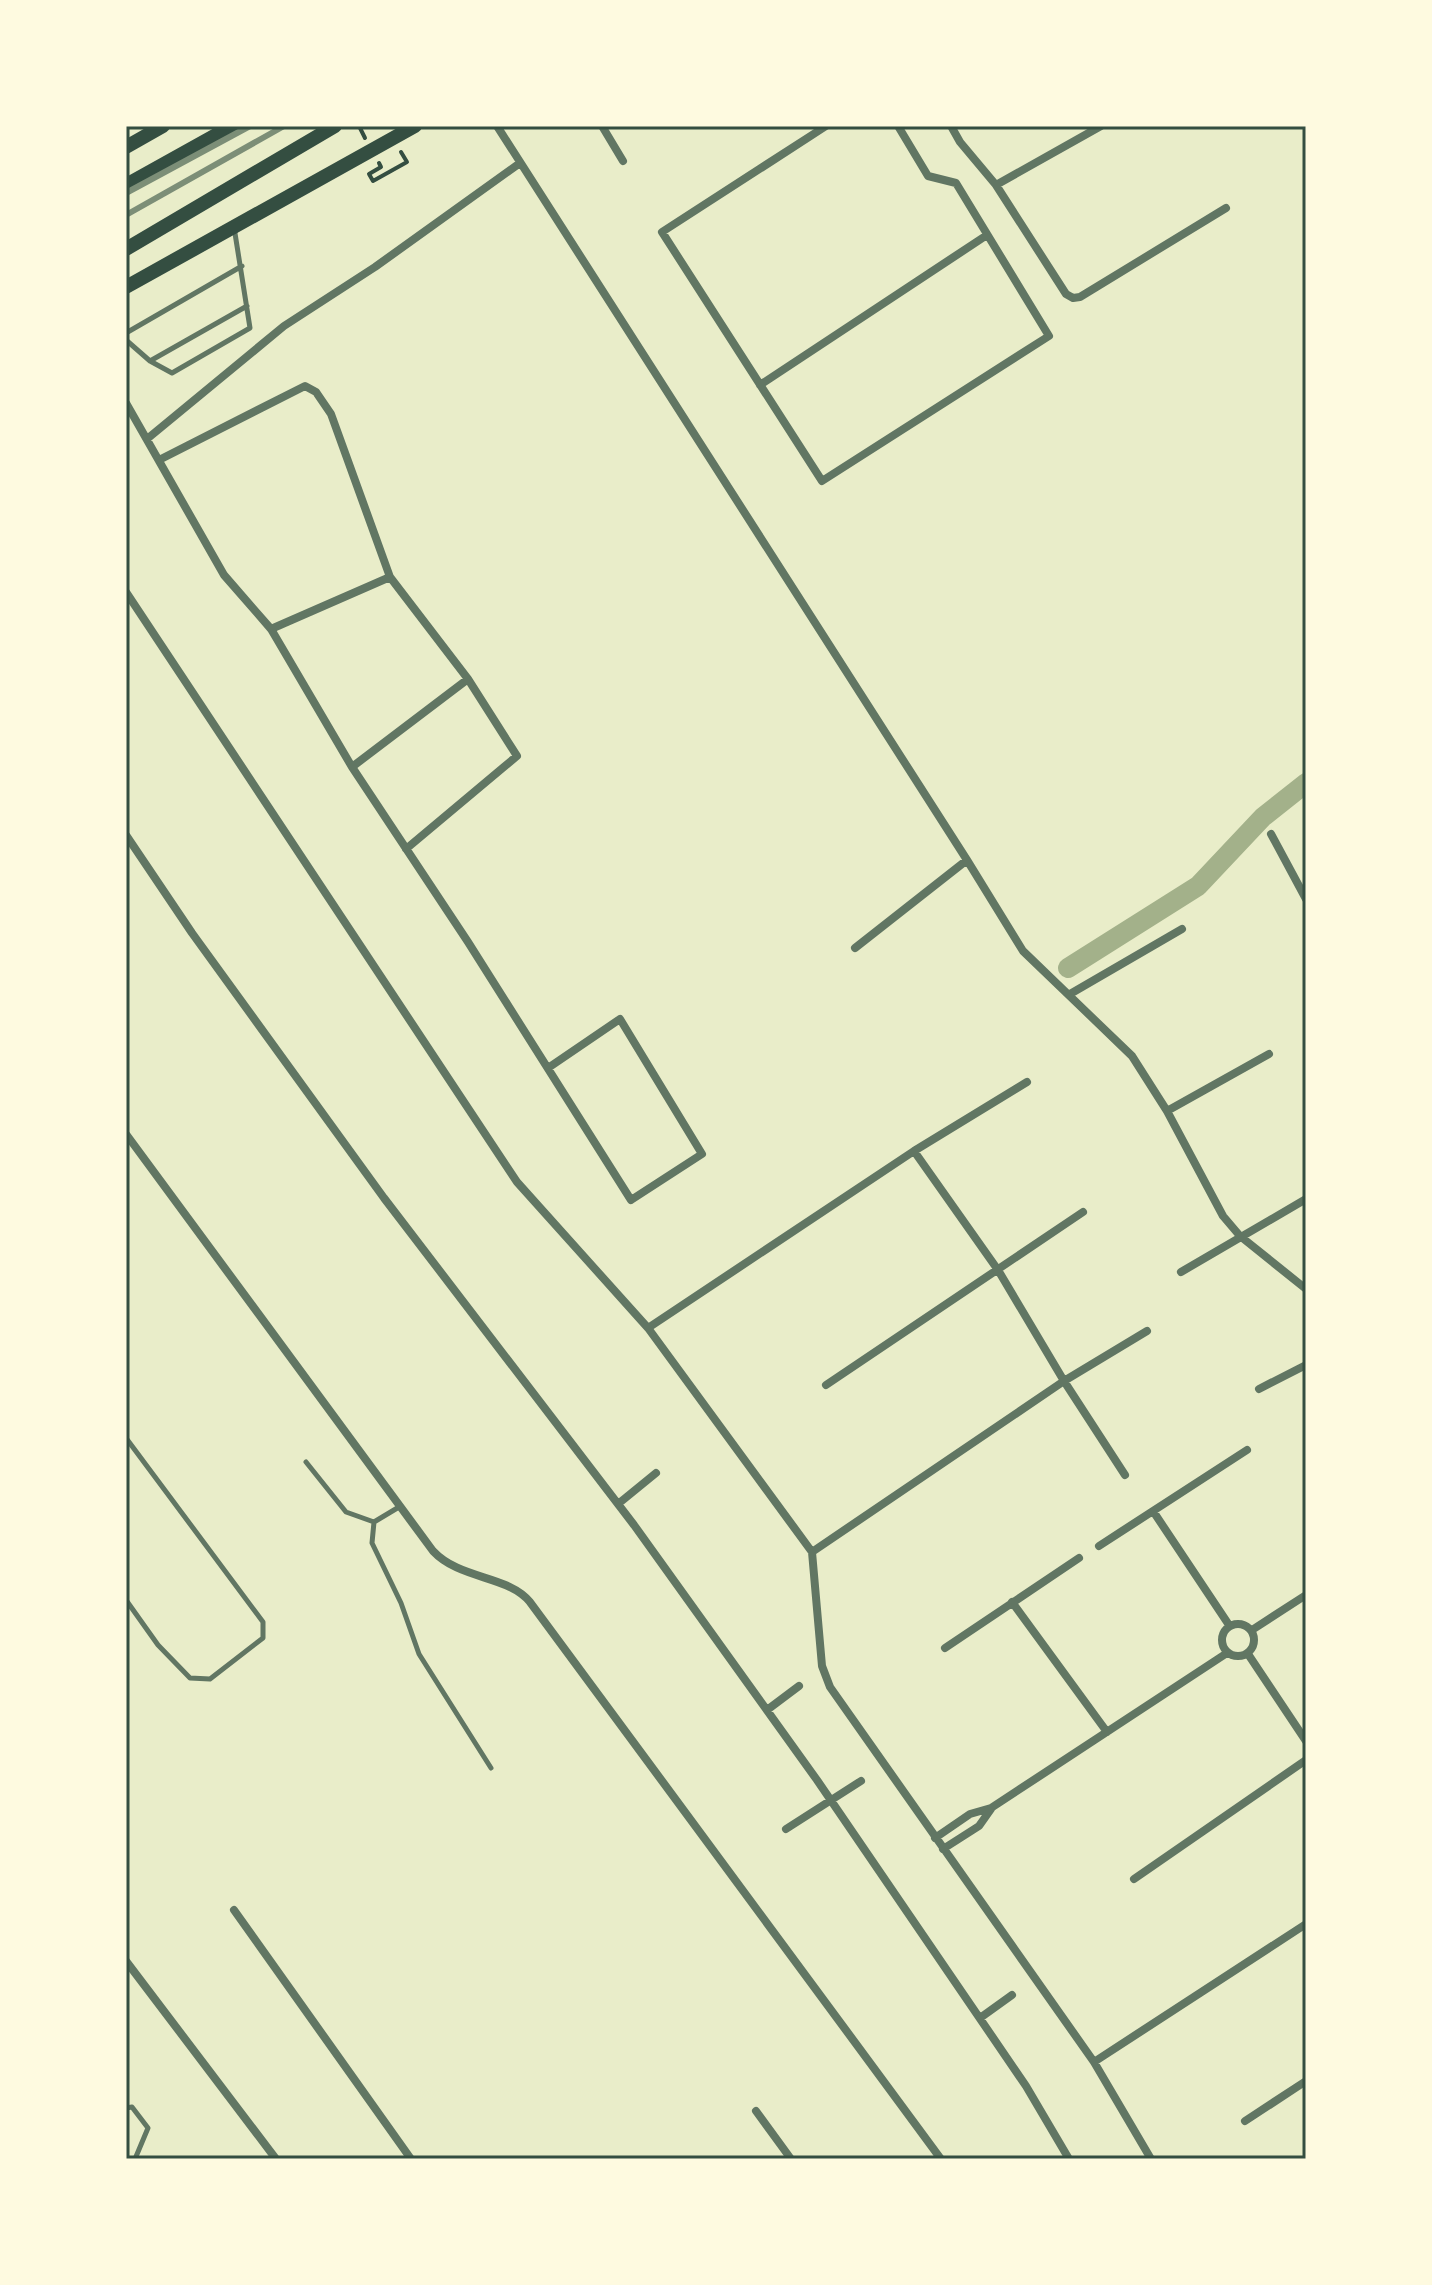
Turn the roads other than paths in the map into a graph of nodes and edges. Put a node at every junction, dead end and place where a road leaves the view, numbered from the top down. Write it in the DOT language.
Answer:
graph roads {
  1 [pos="163,126"];
  2 [pos="232,126"];
  3 [pos="335,126"];
  4 [pos="415,126"];
  5 [pos="497,126"];
  6 [pos="602,126"];
  7 [pos="826,126"];
  8 [pos="898,126"];
  9 [pos="951,126"];
  10 [pos="1101,126"];
  11 [pos="126,147"];
  12 [pos="623,161"];
  13 [pos="520,163"];
  14 [pos="126,185"];
  15 [pos="996,185"];
  16 [pos="1226,208"];
  17 [pos="234,226"];
  18 [pos="987,235"];
  19 [pos="126,249"];
  20 [pos="242,266"];
  21 [pos="126,287"];
  22 [pos="247,306"];
  23 [pos="126,333"];
  24 [pos="126,340"];
  25 [pos="150,361"];
  26 [pos="760,385"];
  27 [pos="126,403"];
  28 [pos="147,439"];
  29 [pos="159,460"];
  30 [pos="390,577"];
  31 [pos="126,592"];
  32 [pos="271,629"];
  33 [pos="468,679"];
  34 [pos="352,767"];
  35 [pos="1271,834"];
  36 [pos="126,835"];
  37 [pos="406,849"];
  38 [pos="967,860"];
  39 [pos="1306,899"];
  40 [pos="1182,929"];
  41 [pos="855,948"];
  42 [pos="1070,994"];
  43 [pos="1269,1054"];
  44 [pos="548,1068"];
  45 [pos="1027,1082"];
  46 [pos="1167,1111"];
  47 [pos="126,1134"];
  48 [pos="914,1151"];
  49 [pos="1306,1199"];
  50 [pos="1083,1212"];
  51 [pos="1240,1236"];
  52 [pos="998,1270"];
  53 [pos="1181,1272"];
  54 [pos="1306,1289"];
  55 [pos="648,1328"];
  56 [pos="1147,1331"];
  57 [pos="1306,1365"];
  58 [pos="1064,1381"];
  59 [pos="826,1385"];
  60 [pos="1259,1389"];
  61 [pos="126,1438"];
  62 [pos="1247,1450"];
  63 [pos="306,1462"];
  64 [pos="656,1473"];
  65 [pos="1125,1475"];
  66 [pos="618,1504"];
  67 [pos="400,1506"];
  68 [pos="1153,1511"];
  69 [pos="374,1522"];
  70 [pos="1099,1546"];
  71 [pos="812,1552"];
  72 [pos="1079,1558"];
  73 [pos="1306,1595"];
  74 [pos="126,1600"];
  75 [pos="1012,1602"];
  76 [pos="1229,1625"];
  77 [pos="1252,1630"];
  78 [pos="945,1648"];
  79 [pos="1227,1653"];
  80 [pos="1248,1654"];
  81 [pos="799,1686"];
  82 [pos="767,1710"];
  83 [pos="1107,1732"];
  84 [pos="1306,1741"];
  85 [pos="1306,1760"];
  86 [pos="491,1768"];
  87 [pos="861,1781"];
  88 [pos="831,1802"];
  89 [pos="991,1808"];
  90 [pos="786,1829"];
  91 [pos="935,1838"];
  92 [pos="943,1849"];
  93 [pos="1134,1879"];
  94 [pos="234,1910"];
  95 [pos="1306,1924"];
  96 [pos="126,1961"];
  97 [pos="1012,1995"];
  98 [pos="980,2018"];
  99 [pos="1094,2062"];
  100 [pos="1306,2081"];
  101 [pos="126,2108"];
  102 [pos="756,2111"];
  103 [pos="1245,2121"];
  104 [pos="135,2159"];
  105 [pos="276,2159"];
  106 [pos="411,2159"];
  107 [pos="791,2159"];
  108 [pos="941,2159"];
  109 [pos="1069,2159"];
  110 [pos="1151,2159"];
  1 -- 11 [label="main road"];
  2 -- 14 [label="main road"];
  3 -- 19 [label="main road"];
  4 -- 17 [label="main road"];
  5 -- 13 [label="street"];
  6 -- 12 [label="street"];
  7 -- 26 [label="street"];
  8 -- 18 [label="street"];
  9 -- 15 [label="street"];
  10 -- 15 [label="street"];
  13 -- 28 [label="street"];
  13 -- 38 [label="street"];
  15 -- 16 [label="street"];
  17 -- 20 [label="lane"];
  17 -- 21 [label="main road"];
  18 -- 26 [label="street"];
  18 -- 26 [label="street"];
  20 -- 22 [label="lane"];
  20 -- 23 [label="lane"];
  22 -- 25 [label="lane"];
  22 -- 25 [label="lane"];
  24 -- 25 [label="lane"];
  27 -- 28 [label="street"];
  28 -- 29 [label="street"];
  29 -- 30 [label="street"];
  29 -- 32 [label="street"];
  30 -- 32 [label="street"];
  30 -- 33 [label="street"];
  31 -- 55 [label="street"];
  32 -- 34 [label="street"];
  33 -- 34 [label="street"];
  33 -- 37 [label="street"];
  34 -- 37 [label="street"];
  35 -- 39 [label="street"];
  36 -- 66 [label="street"];
  37 -- 44 [label="street"];
  38 -- 41 [label="street"];
  38 -- 42 [label="street"];
  40 -- 42 [label="street"];
  42 -- 46 [label="street"];
  43 -- 46 [label="street"];
  44 -- 44 [label="street"];
  45 -- 48 [label="street"];
  46 -- 51 [label="street"];
  47 -- 67 [label="street"];
  48 -- 52 [label="street"];
  48 -- 55 [label="street"];
  49 -- 51 [label="street"];
  50 -- 52 [label="street"];
  51 -- 53 [label="street"];
  51 -- 54 [label="street"];
  52 -- 58 [label="street"];
  52 -- 59 [label="street"];
  55 -- 71 [label="street"];
  56 -- 58 [label="street"];
  57 -- 60 [label="street"];
  58 -- 65 [label="street"];
  58 -- 71 [label="street"];
  61 -- 74 [label="lane"];
  62 -- 68 [label="street"];
  63 -- 69 [label="lane"];
  64 -- 66 [label="street"];
  66 -- 82 [label="street"];
  67 -- 69 [label="lane"];
  67 -- 108 [label="street"];
  68 -- 70 [label="street"];
  68 -- 76 [label="street"];
  69 -- 86 [label="lane"];
  71 -- 91 [label="street"];
  72 -- 75 [label="street"];
  73 -- 77 [label="street"];
  75 -- 78 [label="street"];
  75 -- 83 [label="street"];
  76 -- 77 [label="street"];
  76 -- 79 [label="street"];
  77 -- 80 [label="street"];
  79 -- 80 [label="street"];
  79 -- 83 [label="street"];
  80 -- 84 [label="street"];
  81 -- 82 [label="street"];
  82 -- 88 [label="street"];
  83 -- 89 [label="street"];
  85 -- 93 [label="street"];
  87 -- 88 [label="street"];
  88 -- 90 [label="street"];
  88 -- 98 [label="street"];
  89 -- 91 [label="street"];
  89 -- 92 [label="street"];
  91 -- 92 [label="street"];
  92 -- 99 [label="street"];
  94 -- 106 [label="street"];
  95 -- 99 [label="street"];
  96 -- 105 [label="street"];
  97 -- 98 [label="street"];
  98 -- 109 [label="street"];
  99 -- 110 [label="street"];
  100 -- 103 [label="street"];
  101 -- 104 [label="lane"];
  102 -- 107 [label="street"];
}
